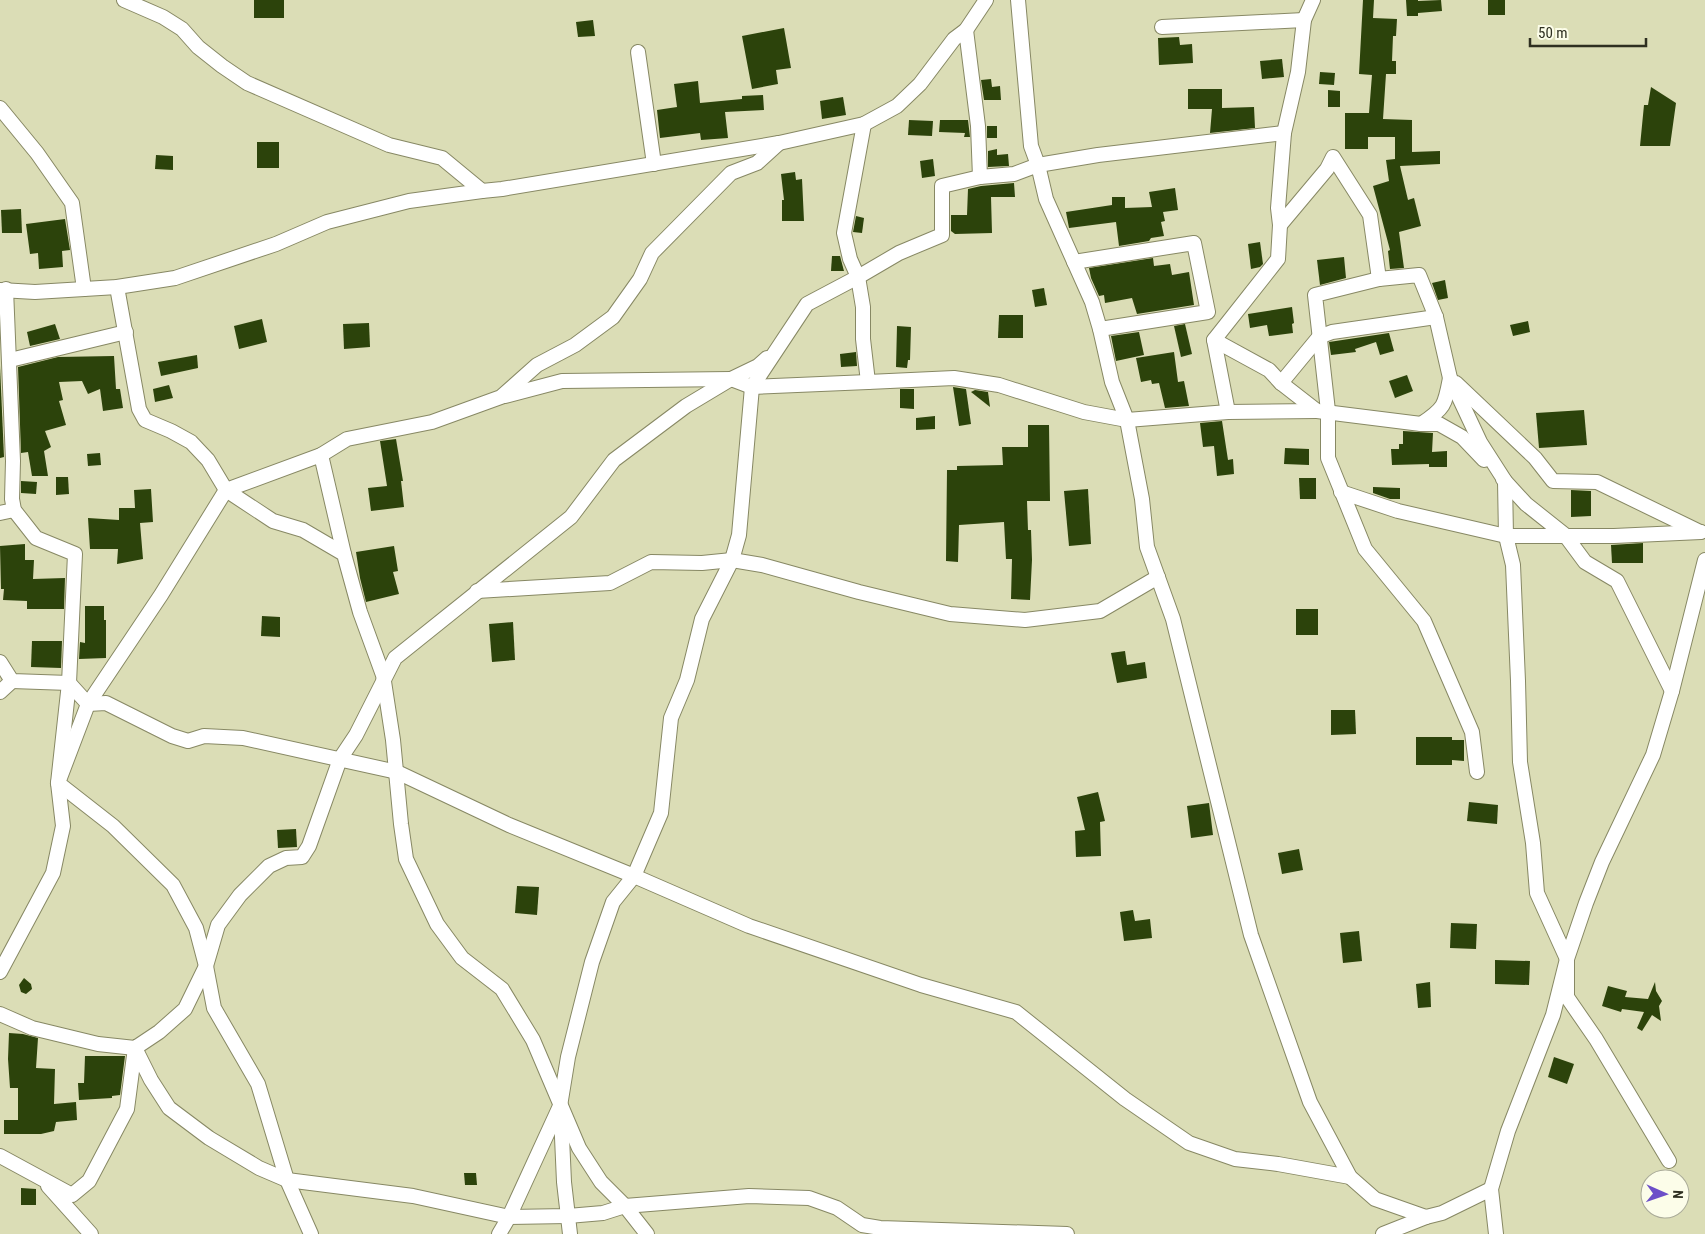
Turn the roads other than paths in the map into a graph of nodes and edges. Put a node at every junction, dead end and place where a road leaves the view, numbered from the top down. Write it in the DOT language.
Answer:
graph roads {
  1 [pos="124,0"];
  2 [pos="986,0"];
  3 [pos="1018,0"];
  4 [pos="1313,0"];
  5 [pos="1304,20"];
  6 [pos="1162,27"];
  7 [pos="966,30"];
  8 [pos="638,52"];
  9 [pos="0,108"];
  10 [pos="864,124"];
  11 [pos="1284,133"];
  12 [pos="779,143"];
  13 [pos="654,164"];
  14 [pos="1038,165"];
  15 [pos="980,177"];
  16 [pos="482,191"];
  17 [pos="1280,225"];
  18 [pos="1074,262"];
  19 [pos="858,277"];
  20 [pos="1379,280"];
  21 [pos="117,287"];
  22 [pos="84,289"];
  23 [pos="3,290"];
  24 [pos="1436,317"];
  25 [pos="1100,328"];
  26 [pos="126,332"];
  27 [pos="1320,337"];
  28 [pos="1214,340"];
  29 [pos="777,351"];
  30 [pos="10,360"];
  31 [pos="1450,378"];
  32 [pos="731,379"];
  33 [pos="868,382"];
  34 [pos="1281,383"];
  35 [pos="752,387"];
  36 [pos="5,392"];
  37 [pos="501,397"];
  38 [pos="1322,411"];
  39 [pos="1228,412"];
  40 [pos="1127,420"];
  41 [pos="1421,424"];
  42 [pos="320,454"];
  43 [pos="1505,481"];
  44 [pos="226,490"];
  45 [pos="1341,492"];
  46 [pos="14,510"];
  47 [pos="0,512"];
  48 [pos="1703,533"];
  49 [pos="1565,535"];
  50 [pos="1506,536"];
  51 [pos="344,554"];
  52 [pos="732,560"];
  53 [pos="1705,560"];
  54 [pos="1158,578"];
  55 [pos="477,591"];
  56 [pos="0,662"];
  57 [pos="384,680"];
  58 [pos="12,681"];
  59 [pos="69,682"];
  60 [pos="1672,691"];
  61 [pos="0,692"];
  62 [pos="88,704"];
  63 [pos="340,759"];
  64 [pos="397,772"];
  65 [pos="1477,772"];
  66 [pos="58,783"];
  67 [pos="634,876"];
  68 [pos="1567,958"];
  69 [pos="206,966"];
  70 [pos="0,972"];
  71 [pos="0,1014"];
  72 [pos="136,1048"];
  73 [pos="560,1106"];
  74 [pos="0,1156"];
  75 [pos="1670,1161"];
  76 [pos="1350,1177"];
  77 [pos="43,1180"];
  78 [pos="288,1180"];
  79 [pos="1491,1189"];
  80 [pos="625,1206"];
  81 [pos="568,1216"];
  82 [pos="509,1217"];
  83 [pos="1426,1217"];
  84 [pos="91,1234"];
  85 [pos="311,1234"];
  86 [pos="499,1234"];
  87 [pos="570,1234"];
  88 [pos="647,1234"];
  89 [pos="1067,1234"];
  90 [pos="1383,1234"];
  91 [pos="1496,1234"];
  1 -- 16 [label="street"];
  2 -- 7 [label="street"];
  3 -- 14 [label="street"];
  4 -- 5 [label="street"];
  5 -- 6 [label="street"];
  5 -- 11 [label="street"];
  7 -- 10 [label="street"];
  7 -- 15 [label="street"];
  8 -- 13 [label="street"];
  9 -- 22 [label="street"];
  10 -- 12 [label="street"];
  10 -- 19 [label="street"];
  11 -- 14 [label="street"];
  11 -- 17 [label="street"];
  12 -- 13 [label="street"];
  12 -- 37 [label="street"];
  13 -- 16 [label="street"];
  14 -- 15 [label="street"];
  14 -- 18 [label="street"];
  15 -- 19 [label="street"];
  16 -- 21 [label="street"];
  17 -- 20 [label="street"];
  17 -- 28 [label="street"];
  18 -- 25 [label="street"];
  18 -- 25 [label="street"];
  19 -- 29 [label="street"];
  19 -- 33 [label="street"];
  20 -- 24 [label="street"];
  20 -- 27 [label="street"];
  21 -- 22 [label="street"];
  21 -- 26 [label="street"];
  22 -- 23 [label="street"];
  23 -- 30 [label="street"];
  24 -- 27 [label="street"];
  24 -- 31 [label="street"];
  25 -- 40 [label="street"];
  26 -- 30 [label="street"];
  26 -- 44 [label="street"];
  27 -- 34 [label="street"];
  27 -- 38 [label="street"];
  28 -- 34 [label="street"];
  28 -- 39 [label="street"];
  29 -- 32 [label="street"];
  29 -- 35 [label="street"];
  30 -- 36 [label="street"];
  31 -- 41 [label="street"];
  31 -- 43 [label="street"];
  31 -- 48 [label="street"];
  32 -- 35 [label="street"];
  32 -- 37 [label="street"];
  32 -- 55 [label="street"];
  33 -- 35 [label="street"];
  33 -- 40 [label="street"];
  34 -- 38 [label="street"];
  35 -- 52 [label="street"];
  36 -- 46 [label="street"];
  37 -- 42 [label="street"];
  38 -- 39 [label="street"];
  38 -- 41 [label="street"];
  38 -- 45 [label="street"];
  39 -- 40 [label="street"];
  40 -- 54 [label="street"];
  41 -- 43 [label="street"];
  42 -- 44 [label="street"];
  42 -- 51 [label="street"];
  43 -- 49 [label="street"];
  43 -- 50 [label="street"];
  44 -- 51 [label="street"];
  44 -- 62 [label="street"];
  45 -- 50 [label="street"];
  45 -- 65 [label="street"];
  46 -- 47 [label="street"];
  46 -- 59 [label="street"];
  48 -- 49 [label="street"];
  49 -- 50 [label="street"];
  49 -- 60 [label="street"];
  50 -- 68 [label="street"];
  51 -- 57 [label="street"];
  52 -- 54 [label="street"];
  52 -- 55 [label="street"];
  52 -- 67 [label="street"];
  53 -- 60 [label="street"];
  54 -- 76 [label="street"];
  55 -- 57 [label="street"];
  56 -- 58 [label="street"];
  57 -- 63 [label="street"];
  57 -- 64 [label="street"];
  58 -- 59 [label="street"];
  58 -- 61 [label="street"];
  59 -- 62 [label="street"];
  59 -- 66 [label="street"];
  60 -- 68 [label="street"];
  62 -- 63 [label="street"];
  62 -- 66 [label="street"];
  63 -- 64 [label="street"];
  63 -- 69 [label="street"];
  64 -- 67 [label="street"];
  64 -- 73 [label="street"];
  66 -- 69 [label="street"];
  66 -- 70 [label="street"];
  67 -- 73 [label="street"];
  67 -- 76 [label="street"];
  68 -- 75 [label="street"];
  68 -- 79 [label="street"];
  69 -- 72 [label="street"];
  69 -- 78 [label="street"];
  71 -- 72 [label="street"];
  72 -- 77 [label="street"];
  72 -- 78 [label="street"];
  73 -- 80 [label="street"];
  73 -- 81 [label="street"];
  73 -- 82 [label="street"];
  74 -- 77 [label="street"];
  76 -- 83 [label="street"];
  77 -- 84 [label="street"];
  78 -- 82 [label="street"];
  78 -- 85 [label="street"];
  79 -- 83 [label="street"];
  79 -- 91 [label="street"];
  80 -- 81 [label="street"];
  80 -- 88 [label="street"];
  80 -- 89 [label="street"];
  81 -- 82 [label="street"];
  81 -- 87 [label="street"];
  82 -- 86 [label="street"];
  83 -- 90 [label="street"];
}
